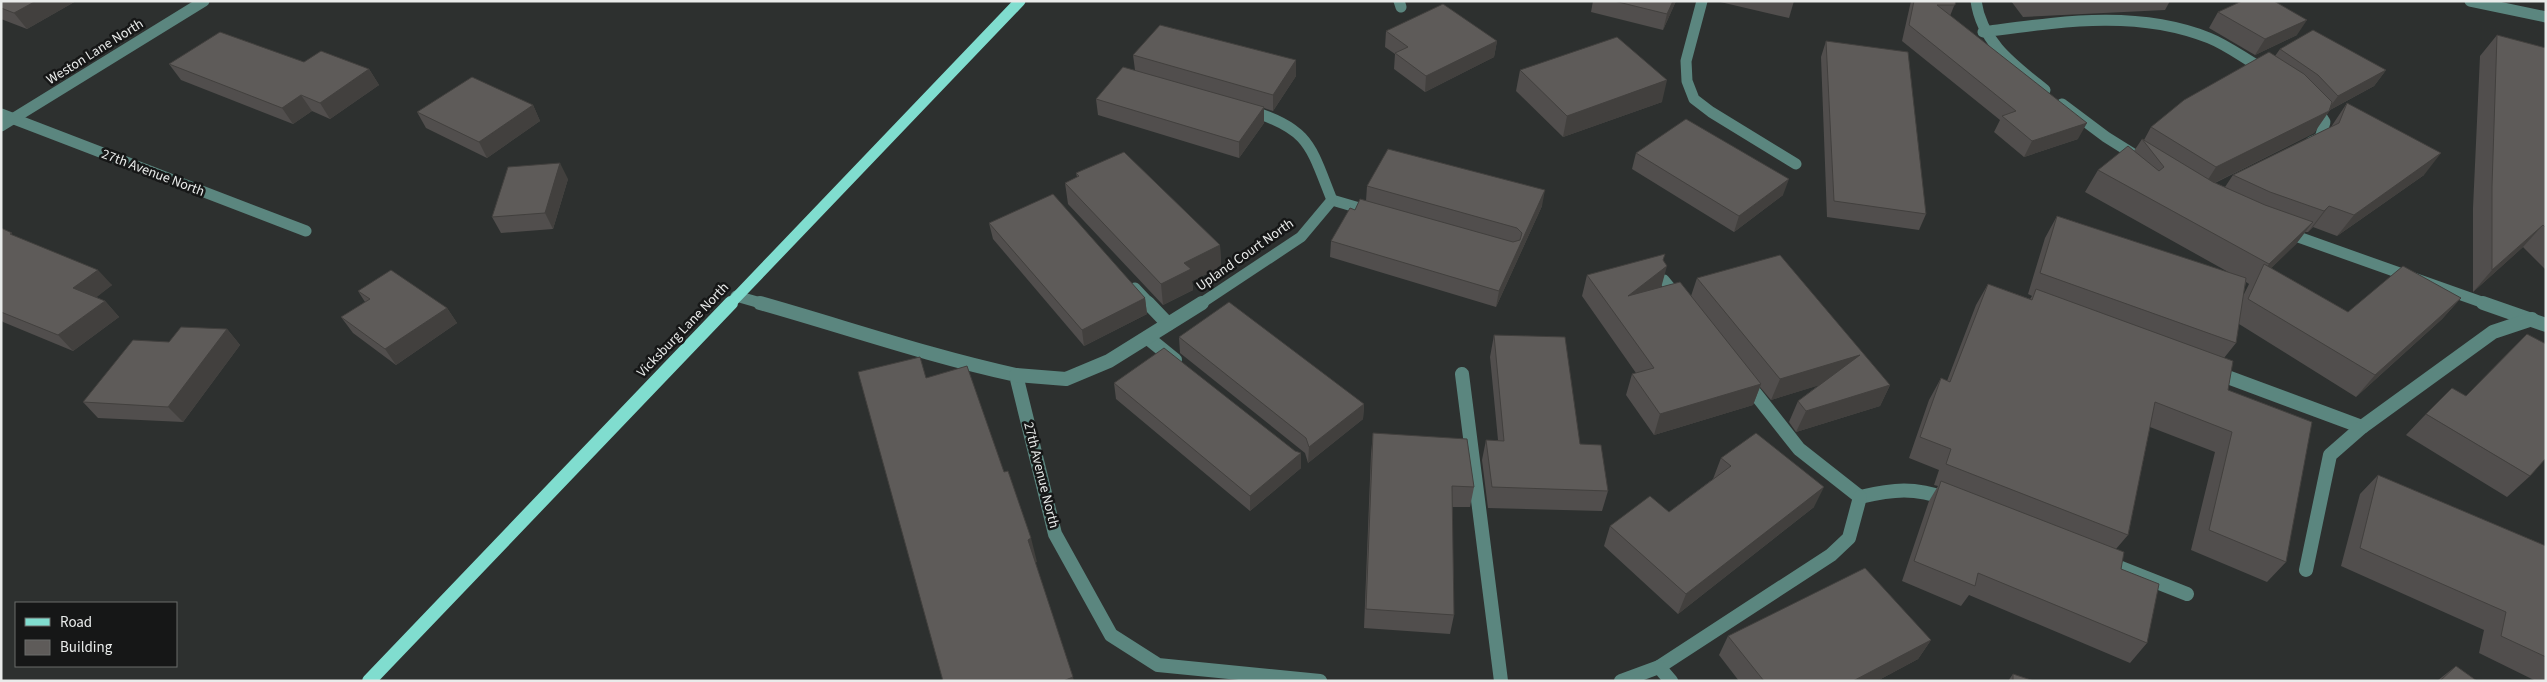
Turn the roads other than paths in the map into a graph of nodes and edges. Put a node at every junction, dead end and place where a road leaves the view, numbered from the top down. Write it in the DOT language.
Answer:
graph roads {
  1 [pos="204,1"];
  2 [pos="1020,1"];
  3 [pos="1702,1"];
  4 [pos="1976,1"];
  5 [pos="2470,1"];
  6 [pos="2546,17"];
  7 [pos="1983,32"];
  8 [pos="2275,76"];
  9 [pos="2306,97"];
  10 [pos="1232,105"];
  11 [pos="1,114"];
  12 [pos="13,119"];
  13 [pos="1,126"];
  14 [pos="2299,148"];
  15 [pos="2146,162"];
  16 [pos="1796,164"];
  17 [pos="1332,200"];
  18 [pos="1389,216"];
  19 [pos="2269,226"];
  20 [pos="306,231"];
  21 [pos="1664,280"];
  22 [pos="1129,281"];
  23 [pos="736,296"];
  24 [pos="1689,311"];
  25 [pos="2532,319"];
  26 [pos="1168,324"];
  27 [pos="2546,325"];
  28 [pos="1148,338"];
  29 [pos="1186,368"];
  30 [pos="2204,368"];
  31 [pos="1738,372"];
  32 [pos="1462,374"];
  33 [pos="1016,376"];
  34 [pos="2362,427"];
  35 [pos="1860,496"];
  36 [pos="1962,505"];
  37 [pos="2097,558"];
  38 [pos="2306,570"];
  39 [pos="2187,594"];
  40 [pos="1659,667"];
  41 [pos="369,681"];
  42 [pos="1320,681"];
  43 [pos="1501,681"];
  44 [pos="1621,681"];
  45 [pos="1671,681"];
  1 -- 12 [label="street, Weston Lane North"];
  2 -- 23 [label="main road, Vicksburg Lane North"];
  3 -- 16 [label="street"];
  4 -- 7 [label="street"];
  5 -- 6 [label="street"];
  7 -- 8 [label="street"];
  7 -- 15 [label="street"];
  9 -- 14 [label="street"];
  10 -- 17 [label="street"];
  11 -- 12 [label="street, 27th Avenue North"];
  12 -- 13 [label="street, Weston Lane North"];
  12 -- 20 [label="street, 27th Avenue North"];
  17 -- 18 [label="street"];
  17 -- 26 [label="street, Upland Court North"];
  19 -- 25 [label="street"];
  21 -- 24 [label="street"];
  22 -- 26 [label="street"];
  23 -- 33 [label="street"];
  23 -- 41 [label="main road, Vicksburg Lane North"];
  25 -- 27 [label="street"];
  25 -- 34 [label="street"];
  26 -- 28 [label="street, Upland Court North"];
  28 -- 29 [label="street"];
  28 -- 33 [label="street, Upland Court North"];
  30 -- 34 [label="street"];
  31 -- 35 [label="street"];
  32 -- 43 [label="street"];
  33 -- 42 [label="street, 27th Avenue North"];
  34 -- 38 [label="street"];
  35 -- 36 [label="street"];
  35 -- 40 [label="street"];
  37 -- 39 [label="street"];
  40 -- 44 [label="street"];
  40 -- 45 [label="street"];
}
